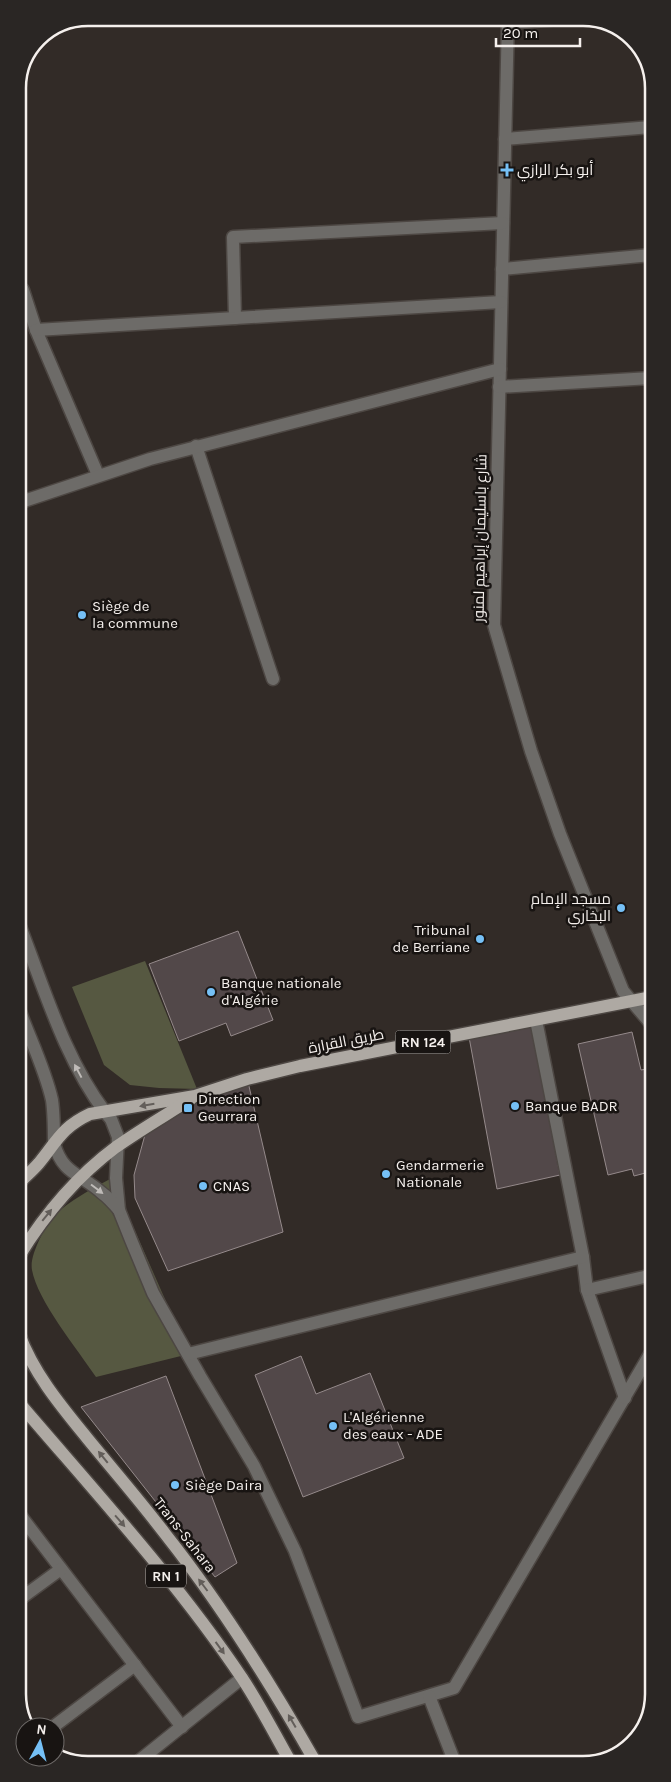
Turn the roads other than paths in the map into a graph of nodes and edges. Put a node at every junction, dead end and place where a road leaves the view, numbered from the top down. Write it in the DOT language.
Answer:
graph roads {
  1 [pos="508,26"];
  2 [pos="645,127"];
  3 [pos="505,139"];
  4 [pos="503,223"];
  5 [pos="645,256"];
  6 [pos="502,269"];
  7 [pos="26,299"];
  8 [pos="501,302"];
  9 [pos="236,318"];
  10 [pos="36,330"];
  11 [pos="500,369"];
  12 [pos="645,378"];
  13 [pos="500,387"];
  14 [pos="196,446"];
  15 [pos="98,475"];
  16 [pos="26,500"];
  17 [pos="273,680"];
  18 [pos="26,942"];
  19 [pos="645,998"];
  20 [pos="632,1001"];
  21 [pos="645,1017"];
  22 [pos="536,1020"];
  23 [pos="26,1027"];
  24 [pos="195,1096"];
  25 [pos="105,1112"];
  26 [pos="54,1143"];
  27 [pos="118,1146"];
  28 [pos="26,1176"];
  29 [pos="81,1178"];
  30 [pos="119,1210"];
  31 [pos="26,1245"];
  32 [pos="583,1257"];
  33 [pos="645,1277"];
  34 [pos="587,1290"];
  35 [pos="26,1351"];
  36 [pos="188,1354"];
  37 [pos="645,1363"];
  38 [pos="625,1398"];
  39 [pos="26,1411"];
  40 [pos="26,1523"];
  41 [pos="61,1569"];
  42 [pos="26,1595"];
  43 [pos="135,1665"];
  44 [pos="242,1678"];
  45 [pos="429,1696"];
  46 [pos="65,1718"];
  47 [pos="182,1727"];
  48 [pos="145,1756"];
  49 [pos="287,1756"];
  50 [pos="312,1756"];
  51 [pos="451,1756"];
  1 -- 3 [label="street, شارع باسليمان إبراهيم لمنور"];
  2 -- 3 [label="street"];
  3 -- 4 [label="street, شارع باسليمان إبراهيم لمنور"];
  4 -- 6 [label="street, شارع باسليمان إبراهيم لمنور"];
  4 -- 9 [label="street"];
  5 -- 6 [label="street"];
  6 -- 8 [label="street, شارع باسليمان إبراهيم لمنور"];
  7 -- 10 [label="street"];
  8 -- 9 [label="street"];
  8 -- 11 [label="street, شارع باسليمان إبراهيم لمنور"];
  9 -- 10 [label="street"];
  10 -- 15 [label="street"];
  11 -- 13 [label="street, شارع باسليمان إبراهيم لمنور"];
  11 -- 14 [label="street"];
  12 -- 13 [label="street"];
  13 -- 20 [label="street, شارع باسليمان إبراهيم لمنور"];
  14 -- 15 [label="street"];
  14 -- 17 [label="street"];
  15 -- 16 [label="street"];
  25 -- 18 [label="street, one-way"];
  19 -- 20 [label="main road, طريق القرارة / RN 124"];
  20 -- 21 [label="street, شارع باسليمان إبراهيم لمنور"];
  20 -- 22 [label="main road, طريق القرارة / RN 124"];
  22 -- 24 [label="main road, طريق القرارة / RN 124"];
  22 -- 32 [label="street"];
  23 -- 26 [label="street"];
  24 -- 25 [label="main road, RN 124, one-way"];
  24 -- 27 [label="main road, RN 124"];
  25 -- 26 [label="main road, RN 124"];
  25 -- 27 [label="street"];
  26 -- 28 [label="main road, RN 124"];
  26 -- 29 [label="street"];
  27 -- 29 [label="main road, RN 124"];
  27 -- 30 [label="street"];
  29 -- 30 [label="street, one-way"];
  31 -- 29 [label="main road, RN 124, one-way"];
  30 -- 36 [label="street"];
  32 -- 34 [label="street"];
  32 -- 36 [label="street"];
  33 -- 34 [label="street"];
  34 -- 38 [label="street"];
  50 -- 35 [label="main road, Trans-Sahara, one-way"];
  36 -- 45 [label="street"];
  37 -- 38 [label="street"];
  38 -- 45 [label="street"];
  39 -- 44 [label="main road, RN 1, one-way"];
  40 -- 41 [label="street"];
  41 -- 42 [label="street"];
  41 -- 43 [label="street"];
  43 -- 46 [label="street"];
  43 -- 47 [label="street"];
  44 -- 47 [label="street"];
  44 -- 49 [label="main road, RN 1"];
  45 -- 51 [label="street"];
  47 -- 48 [label="street"];
}
